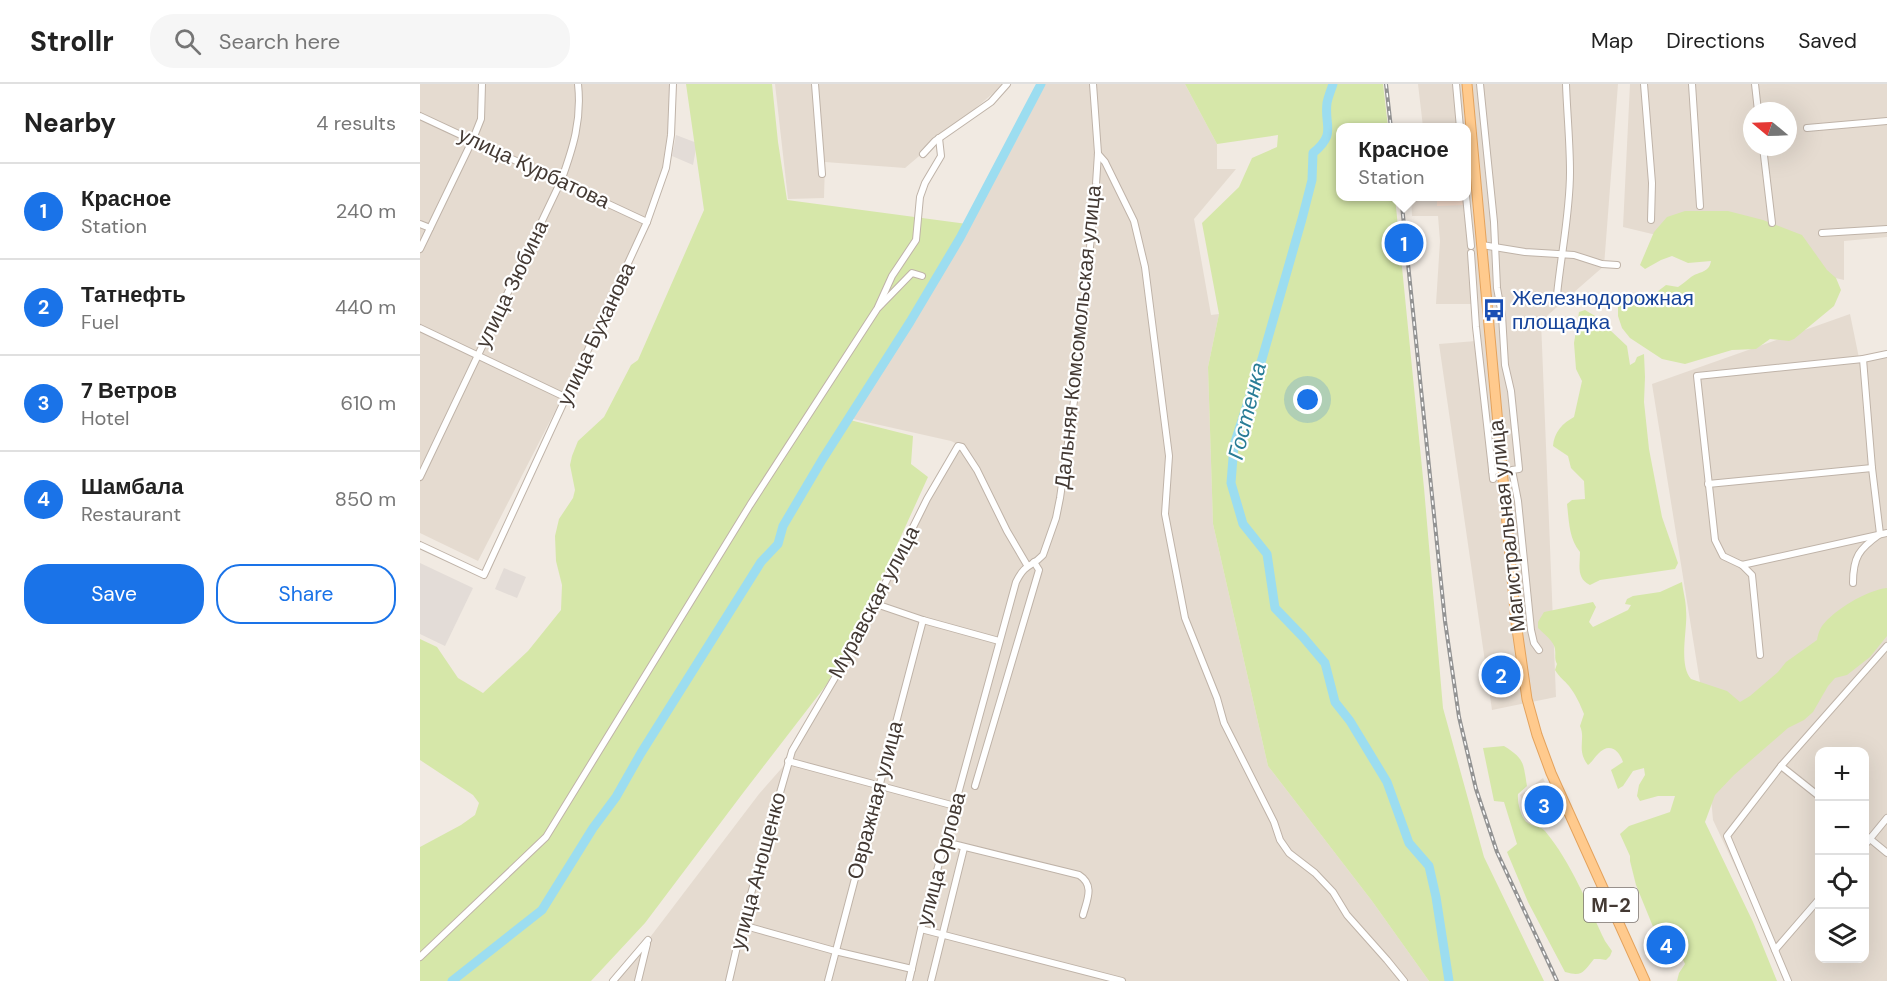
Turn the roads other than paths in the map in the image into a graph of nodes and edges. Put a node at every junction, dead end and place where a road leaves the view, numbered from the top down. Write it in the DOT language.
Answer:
graph roads {
  1 [pos="482,84"];
  2 [pos="578,84"];
  3 [pos="673,84"];
  4 [pos="814,84"];
  5 [pos="1007,84"];
  6 [pos="1093,84"];
  7 [pos="1456,84"];
  8 [pos="1467,84"];
  9 [pos="1480,84"];
  10 [pos="1566,84"];
  11 [pos="1644,84"];
  12 [pos="1692,84"];
  13 [pos="1755,84"];
  14 [pos="1757,102"];
  15 [pos="420,116"];
  16 [pos="1887,121"];
  17 [pos="1460,123"];
  18 [pos="1471,123"];
  19 [pos="1471,127"];
  20 [pos="1807,128"];
  21 [pos="939,138"];
  22 [pos="473,139"];
  23 [pos="1098,153"];
  24 [pos="923,154"];
  25 [pos="1764,156"];
  26 [pos="822,174"];
  27 [pos="561,181"];
  28 [pos="1466,201"];
  29 [pos="1700,206"];
  30 [pos="1651,220"];
  31 [pos="647,222"];
  32 [pos="1772,223"];
  33 [pos="420,224"];
  34 [pos="430,228"];
  35 [pos="1887,229"];
  36 [pos="1822,233"];
  37 [pos="1482,245"];
  38 [pos="1494,247"];
  39 [pos="420,249"];
  40 [pos="1562,253"];
  41 [pos="1617,265"];
  42 [pos="922,276"];
  43 [pos="1557,295"];
  44 [pos="877,309"];
  45 [pos="420,327"];
  46 [pos="1887,354"];
  47 [pos="478,356"];
  48 [pos="1863,359"];
  49 [pos="567,398"];
  50 [pos="1496,459"];
  51 [pos="1872,468"];
  52 [pos="1500,473"];
  53 [pos="420,477"];
  54 [pos="1708,484"];
  55 [pos="1883,533"];
  56 [pos="420,544"];
  57 [pos="1043,555"];
  58 [pos="1031,564"];
  59 [pos="1742,565"];
  60 [pos="1853,583"];
  61 [pos="876,604"];
  62 [pos="923,620"];
  63 [pos="999,641"];
  64 [pos="1887,646"];
  65 [pos="1539,650"];
  66 [pos="1760,655"];
  67 [pos="973,737"];
  68 [pos="989,738"];
  69 [pos="788,761"];
  70 [pos="1781,766"];
  71 [pos="879,786"];
  72 [pos="975,786"];
  73 [pos="1815,793"];
  74 [pos="955,806"];
  75 [pos="1887,818"];
  76 [pos="1870,839"];
  77 [pos="945,842"];
  78 [pos="964,848"];
  79 [pos="1887,853"];
  80 [pos="1815,904"];
  81 [pos="1083,915"];
  82 [pos="742,925"];
  83 [pos="921,929"];
  84 [pos="941,935"];
  85 [pos="1775,950"];
  86 [pos="835,951"];
  87 [pos="420,957"];
  88 [pos="912,969"];
  89 [pos="613,981"];
  90 [pos="638,981"];
  91 [pos="729,981"];
  92 [pos="828,981"];
  93 [pos="909,981"];
  94 [pos="931,981"];
  95 [pos="1122,981"];
  96 [pos="1404,981"];
  97 [pos="1645,981"];
  98 [pos="1788,981"];
  1 -- 22 [label="street"];
  2 -- 27 [label="street, улица Зюбина"];
  3 -- 31 [label="street, улица Буханова"];
  4 -- 26 [label="street"];
  5 -- 21 [label="street"];
  6 -- 23 [label="street, Дальняя Комсомольская улица"];
  7 -- 17 [label="street"];
  8 -- 18 [label="main road, Магистральная улица"];
  9 -- 38 [label="street"];
  10 -- 40 [label="street"];
  11 -- 30 [label="street"];
  12 -- 29 [label="street"];
  13 -- 14 [label="street"];
  15 -- 22 [label="street, улица Курбатова"];
  16 -- 20 [label="street"];
  19 -- 37 [label="main road, Магистральная улица"];
  21 -- 24 [label="street"];
  21 -- 44 [label="street"];
  22 -- 27 [label="street, улица Курбатова"];
  22 -- 34 [label="street"];
  23 -- 57 [label="street, Дальняя Комсомольская улица"];
  23 -- 96 [label="street"];
  25 -- 32 [label="street"];
  27 -- 31 [label="street, улица Курбатова"];
  27 -- 47 [label="street, улица Зюбина"];
  28 -- 50 [label="street"];
  31 -- 49 [label="street, улица Буханова"];
  33 -- 34 [label="street"];
  34 -- 39 [label="street"];
  35 -- 36 [label="street"];
  37 -- 38 [label="street"];
  37 -- 50 [label="main road, Магистральная улица"];
  38 -- 40 [label="street"];
  38 -- 52 [label="street"];
  40 -- 41 [label="street"];
  40 -- 43 [label="street"];
  42 -- 44 [label="street"];
  44 -- 87 [label="street"];
  45 -- 47 [label="street"];
  46 -- 48 [label="street"];
  47 -- 49 [label="street"];
  47 -- 53 [label="street, улица Зюбина"];
  48 -- 51 [label="street"];
  48 -- 54 [label="street"];
  49 -- 56 [label="street, улица Буханова"];
  50 -- 52 [label="main road, Магистральная улица"];
  51 -- 54 [label="street"];
  51 -- 55 [label="street"];
  52 -- 65 [label="street"];
  52 -- 97 [label="main road, Магистральная улица / М-2"];
  54 -- 59 [label="street"];
  55 -- 59 [label="street"];
  55 -- 60 [label="street"];
  57 -- 58 [label="street, улица Орлова"];
  58 -- 61 [label="street, Муравская улица"];
  58 -- 63 [label="street, улица Орлова"];
  58 -- 68 [label="street"];
  59 -- 66 [label="street"];
  61 -- 62 [label="street"];
  61 -- 69 [label="street, Муравская улица"];
  62 -- 63 [label="street"];
  62 -- 71 [label="street, Овражная улица"];
  63 -- 67 [label="street, улица Орлова"];
  64 -- 70 [label="street"];
  67 -- 68 [label="street"];
  67 -- 74 [label="street, улица Орлова"];
  68 -- 72 [label="street"];
  69 -- 71 [label="street"];
  69 -- 82 [label="street, улица Анощенко"];
  70 -- 73 [label="street"];
  70 -- 85 [label="street"];
  71 -- 74 [label="street"];
  71 -- 86 [label="street, Овражная улица"];
  74 -- 77 [label="street, улица Орлова"];
  75 -- 76 [label="street"];
  76 -- 79 [label="street"];
  77 -- 78 [label="street"];
  77 -- 83 [label="street, улица Орлова"];
  78 -- 81 [label="street"];
  78 -- 84 [label="street, улица Орлова"];
  80 -- 85 [label="street"];
  82 -- 86 [label="street"];
  82 -- 91 [label="street, улица Анощенко"];
  83 -- 84 [label="street"];
  83 -- 88 [label="street, улица Орлова"];
  84 -- 94 [label="street, улица Орлова"];
  84 -- 95 [label="street"];
  85 -- 98 [label="street"];
  86 -- 88 [label="street"];
  86 -- 92 [label="street, Овражная улица"];
  88 -- 93 [label="street, улица Орлова"];
  89 -- 90 [label="street"];
}
